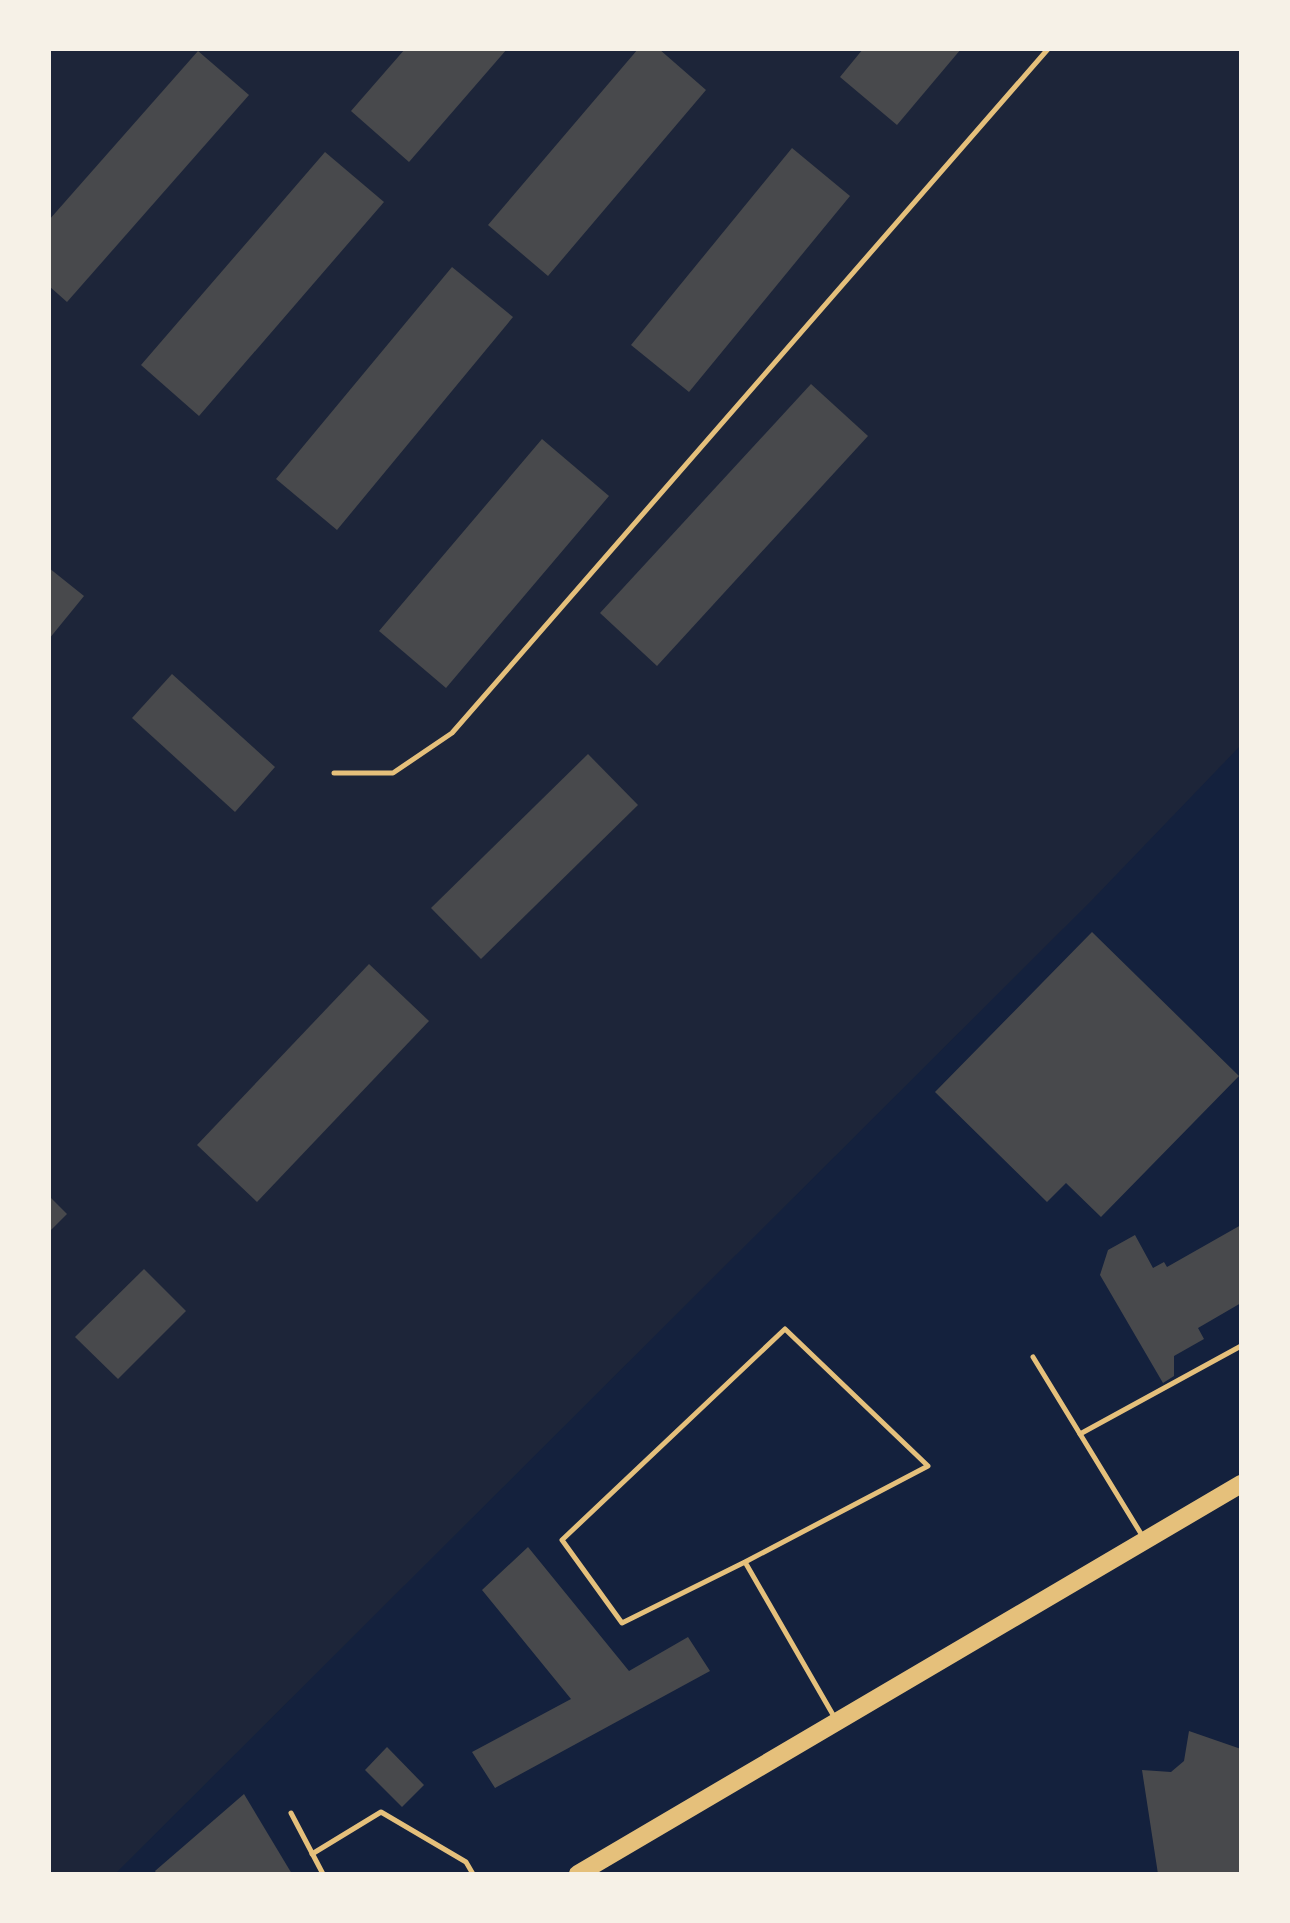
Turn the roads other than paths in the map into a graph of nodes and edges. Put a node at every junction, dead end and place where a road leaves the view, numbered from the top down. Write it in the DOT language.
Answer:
graph roads {
  1 [pos="1048,49"];
  2 [pos="334,773"];
  3 [pos="1241,1346"];
  4 [pos="1033,1357"];
  5 [pos="1080,1434"];
  6 [pos="1241,1484"];
  7 [pos="1145,1540"];
  8 [pos="745,1562"];
  9 [pos="836,1721"];
  10 [pos="290,1813"];
  11 [pos="312,1854"];
  12 [pos="323,1874"];
  13 [pos="473,1874"];
  14 [pos="578,1874"];
  1 -- 2 [label="lane"];
  3 -- 5 [label="lane"];
  4 -- 5 [label="lane"];
  5 -- 7 [label="lane"];
  6 -- 7 [label="main road"];
  7 -- 9 [label="main road"];
  8 -- 8 [label="lane"];
  8 -- 9 [label="lane"];
  9 -- 14 [label="main road"];
  10 -- 11 [label="lane"];
  11 -- 12 [label="lane"];
  11 -- 13 [label="lane"];
}
